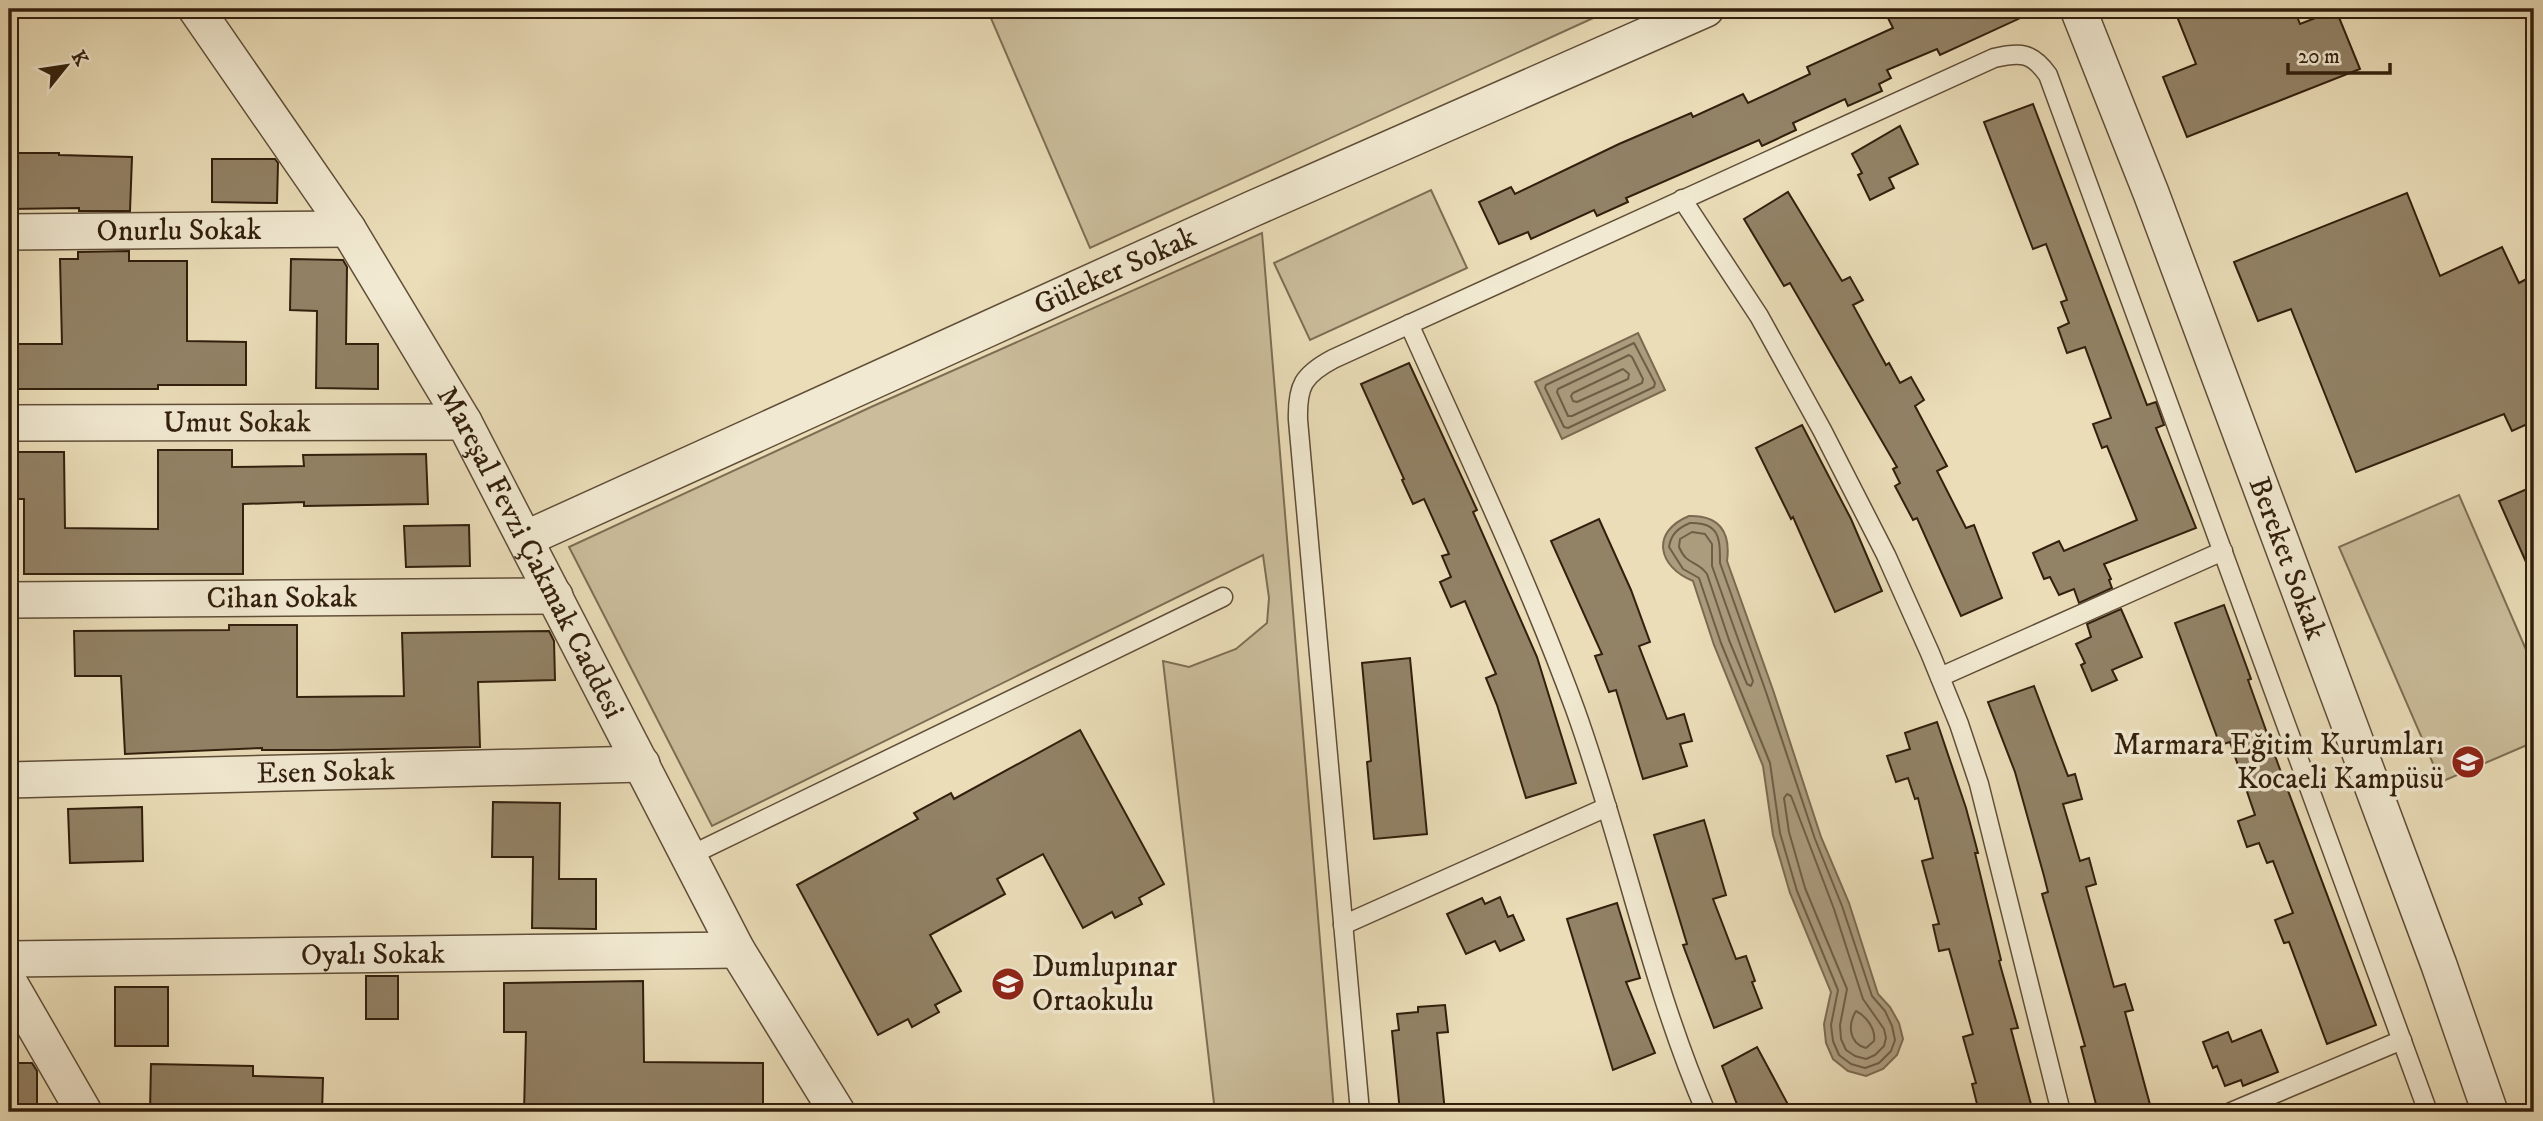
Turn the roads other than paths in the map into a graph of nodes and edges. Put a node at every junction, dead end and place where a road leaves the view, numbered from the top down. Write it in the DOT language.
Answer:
graph roads {
  1 [pos="196,9"];
  2 [pos="1706,9"];
  3 [pos="2078,9"];
  4 [pos="1682,200"];
  5 [pos="348,229"];
  6 [pos="9,232"];
  7 [pos="1409,324"];
  8 [pos="464,422"];
  9 [pos="9,423"];
  10 [pos="525,539"];
  11 [pos="2222,551"];
  12 [pos="555,596"];
  13 [pos="1223,597"];
  14 [pos="9,600"];
  15 [pos="1940,677"];
  16 [pos="642,764"];
  17 [pos="9,780"];
  18 [pos="1607,807"];
  19 [pos="689,856"];
  20 [pos="1343,925"];
  21 [pos="737,950"];
  22 [pos="9,959"];
  23 [pos="9,982"];
  24 [pos="2402,1040"];
  25 [pos="84,1112"];
  26 [pos="837,1112"];
  27 [pos="1360,1112"];
  28 [pos="1706,1112"];
  29 [pos="2061,1112"];
  30 [pos="2231,1112"];
  31 [pos="2428,1112"];
  32 [pos="2490,1112"];
  1 -- 5 [label="street, Mareşal Fevzi Çakmak Caddesi"];
  2 -- 10 [label="street, Güleker Sokak"];
  3 -- 32 [label="street, Bereket Sokak"];
  4 -- 7 [label="lane"];
  4 -- 11 [label="lane"];
  4 -- 15 [label="lane"];
  5 -- 6 [label="street, Onurlu Sokak"];
  5 -- 8 [label="street, Mareşal Fevzi Çakmak Caddesi"];
  7 -- 18 [label="lane"];
  7 -- 20 [label="lane"];
  8 -- 9 [label="street, Umut Sokak"];
  8 -- 10 [label="street, Mareşal Fevzi Çakmak Caddesi"];
  10 -- 12 [label="street, Mareşal Fevzi Çakmak Caddesi"];
  11 -- 15 [label="lane"];
  11 -- 24 [label="lane"];
  12 -- 14 [label="street, Cihan Sokak"];
  12 -- 16 [label="street, Mareşal Fevzi Çakmak Caddesi"];
  13 -- 19 [label="lane"];
  15 -- 29 [label="lane"];
  16 -- 17 [label="street, Esen Sokak"];
  16 -- 19 [label="street, Mareşal Fevzi Çakmak Caddesi"];
  18 -- 20 [label="lane"];
  18 -- 28 [label="lane"];
  19 -- 21 [label="street, Mareşal Fevzi Çakmak Caddesi"];
  20 -- 27 [label="lane"];
  21 -- 22 [label="street, Oyalı Sokak"];
  21 -- 26 [label="street, Mareşal Fevzi Çakmak Caddesi"];
  23 -- 25 [label="street"];
  24 -- 30 [label="lane"];
  24 -- 31 [label="lane"];
}
